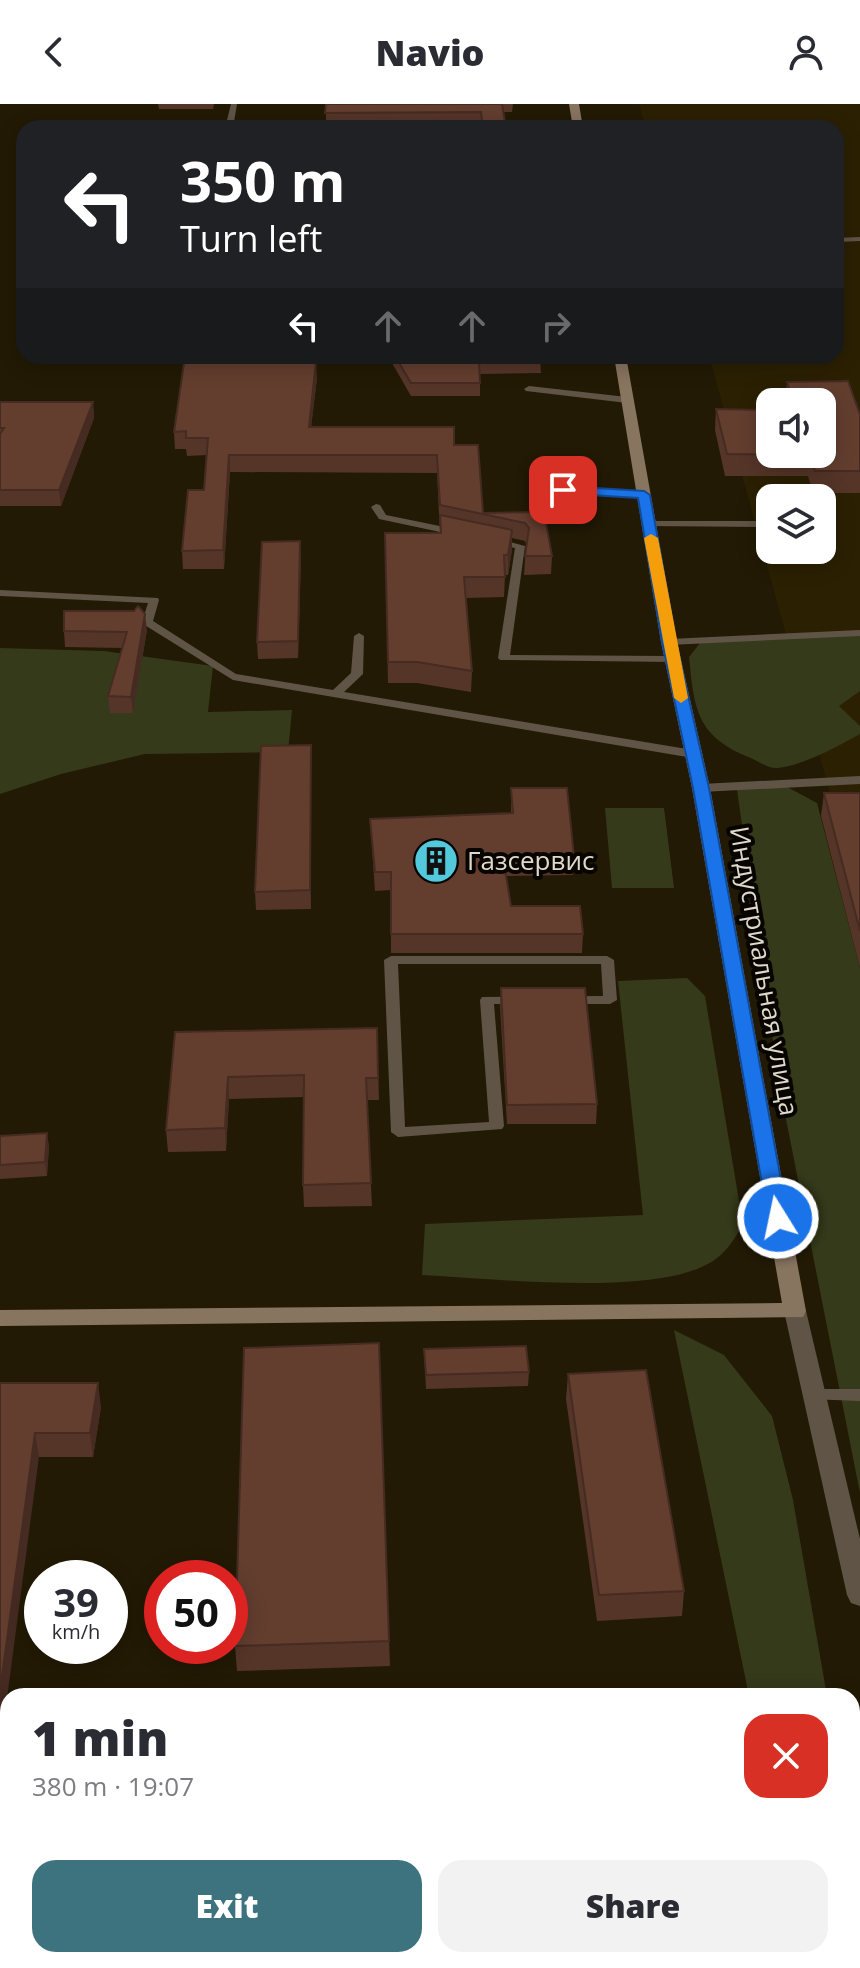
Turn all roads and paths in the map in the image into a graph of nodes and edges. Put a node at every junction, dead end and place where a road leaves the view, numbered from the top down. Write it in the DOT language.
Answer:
graph roads {
  1 [pos="621,364"];
  2 [pos="529,389"];
  3 [pos="627,400"];
  4 [pos="563,490"];
  5 [pos="644,495"];
  6 [pos="376,507"];
  7 [pos="649,524"];
  8 [pos="756,524"];
  9 [pos="474,537"];
  10 [pos="490,540"];
  11 [pos="0,593"];
  12 [pos="860,633"];
  13 [pos="359,636"];
  14 [pos="671,650"];
  15 [pos="336,694"];
  16 [pos="693,754"];
  17 [pos="860,780"];
  18 [pos="701,788"];
  19 [pos="497,1126"];
  20 [pos="795,1311"];
  21 [pos="0,1318"];
  22 [pos="814,1395"];
  23 [pos="860,1395"];
  24 [pos="860,1595"];
  1 -- 3 [label="main road, Индустриальная улица"];
  2 -- 3 [label="lane"];
  3 -- 5 [label="main road, Индустриальная улица"];
  4 -- 5 [label="lane"];
  5 -- 7 [label="main road, Индустриальная улица"];
  6 -- 9 [label="lane"];
  7 -- 8 [label="lane"];
  7 -- 14 [label="main road, Индустриальная улица"];
  10 -- 14 [label="lane"];
  11 -- 15 [label="lane"];
  12 -- 14 [label="lane"];
  13 -- 15 [label="lane"];
  14 -- 16 [label="main road, Индустриальная улица"];
  15 -- 16 [label="lane"];
  16 -- 18 [label="main road, Индустриальная улица"];
  17 -- 18 [label="lane"];
  18 -- 20 [label="main road, Индустриальная улица"];
  19 -- 19 [label="lane"];
  20 -- 21 [label="main road"];
  20 -- 22 [label="street, Индустриальная улица"];
  22 -- 23 [label="lane"];
  22 -- 24 [label="street, Индустриальная улица"];
}
